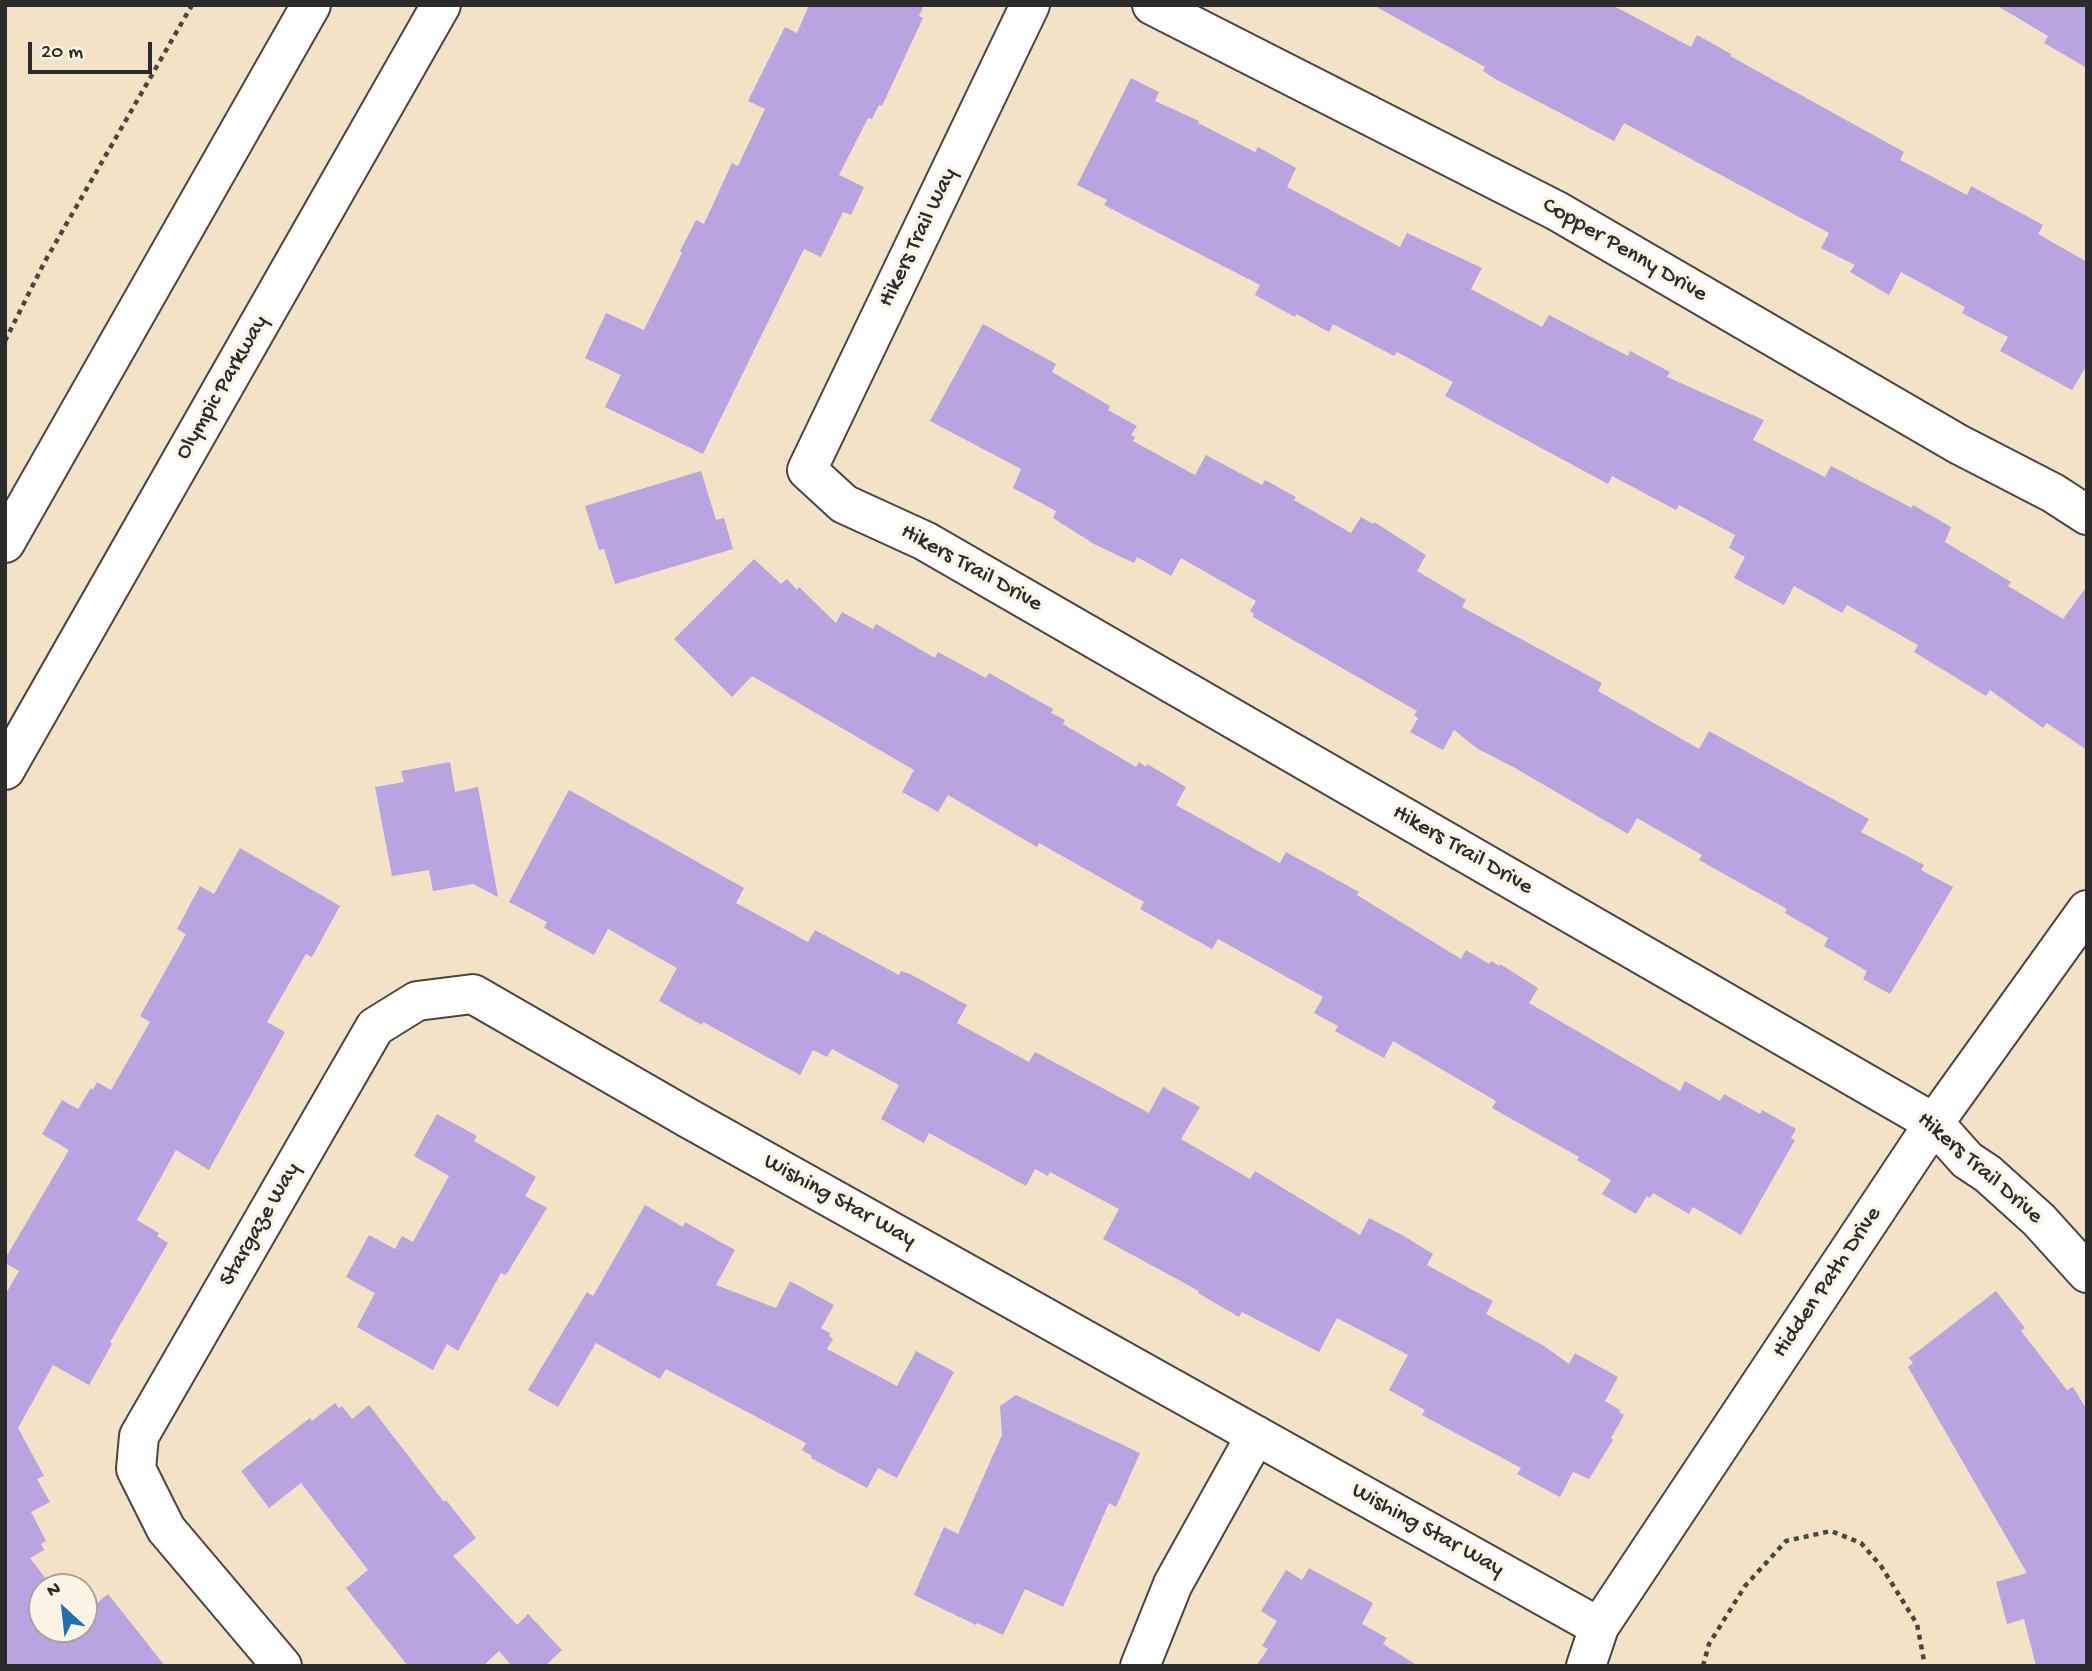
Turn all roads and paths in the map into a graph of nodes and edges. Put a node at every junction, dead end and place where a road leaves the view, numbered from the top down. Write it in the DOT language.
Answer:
graph roads {
  1 [pos="192,5"];
  2 [pos="311,5"];
  3 [pos="441,5"];
  4 [pos="1030,5"];
  5 [pos="1152,5"];
  6 [pos="5,341"];
  7 [pos="807,470"];
  8 [pos="2087,515"];
  9 [pos="5,542"];
  10 [pos="5,771"];
  11 [pos="2087,910"];
  12 [pos="417,1002"];
  13 [pos="1934,1124"];
  14 [pos="2087,1273"];
  15 [pos="1256,1436"];
  16 [pos="1598,1627"];
  17 [pos="282,1666"];
  18 [pos="1140,1666"];
  19 [pos="1586,1666"];
  20 [pos="1703,1666"];
  21 [pos="1925,1666"];
  1 -- 6 [label="path"];
  2 -- 9 [label="street"];
  3 -- 10 [label="street, Olympic Parkway"];
  4 -- 7 [label="street, Hikers Trail Way"];
  5 -- 8 [label="street, Copper Penny Drive"];
  7 -- 13 [label="street, Hikers Trail Drive"];
  11 -- 13 [label="street, Hidden Path Drive"];
  12 -- 15 [label="street, Wishing Star Way"];
  12 -- 17 [label="street, Stargaze Way"];
  13 -- 14 [label="street, Hikers Trail Drive"];
  13 -- 16 [label="street, Hidden Path Drive"];
  15 -- 16 [label="street, Wishing Star Way"];
  15 -- 18 [label="street"];
  16 -- 19 [label="street, Hidden Path Drive"];
  20 -- 21 [label="path"];
}
